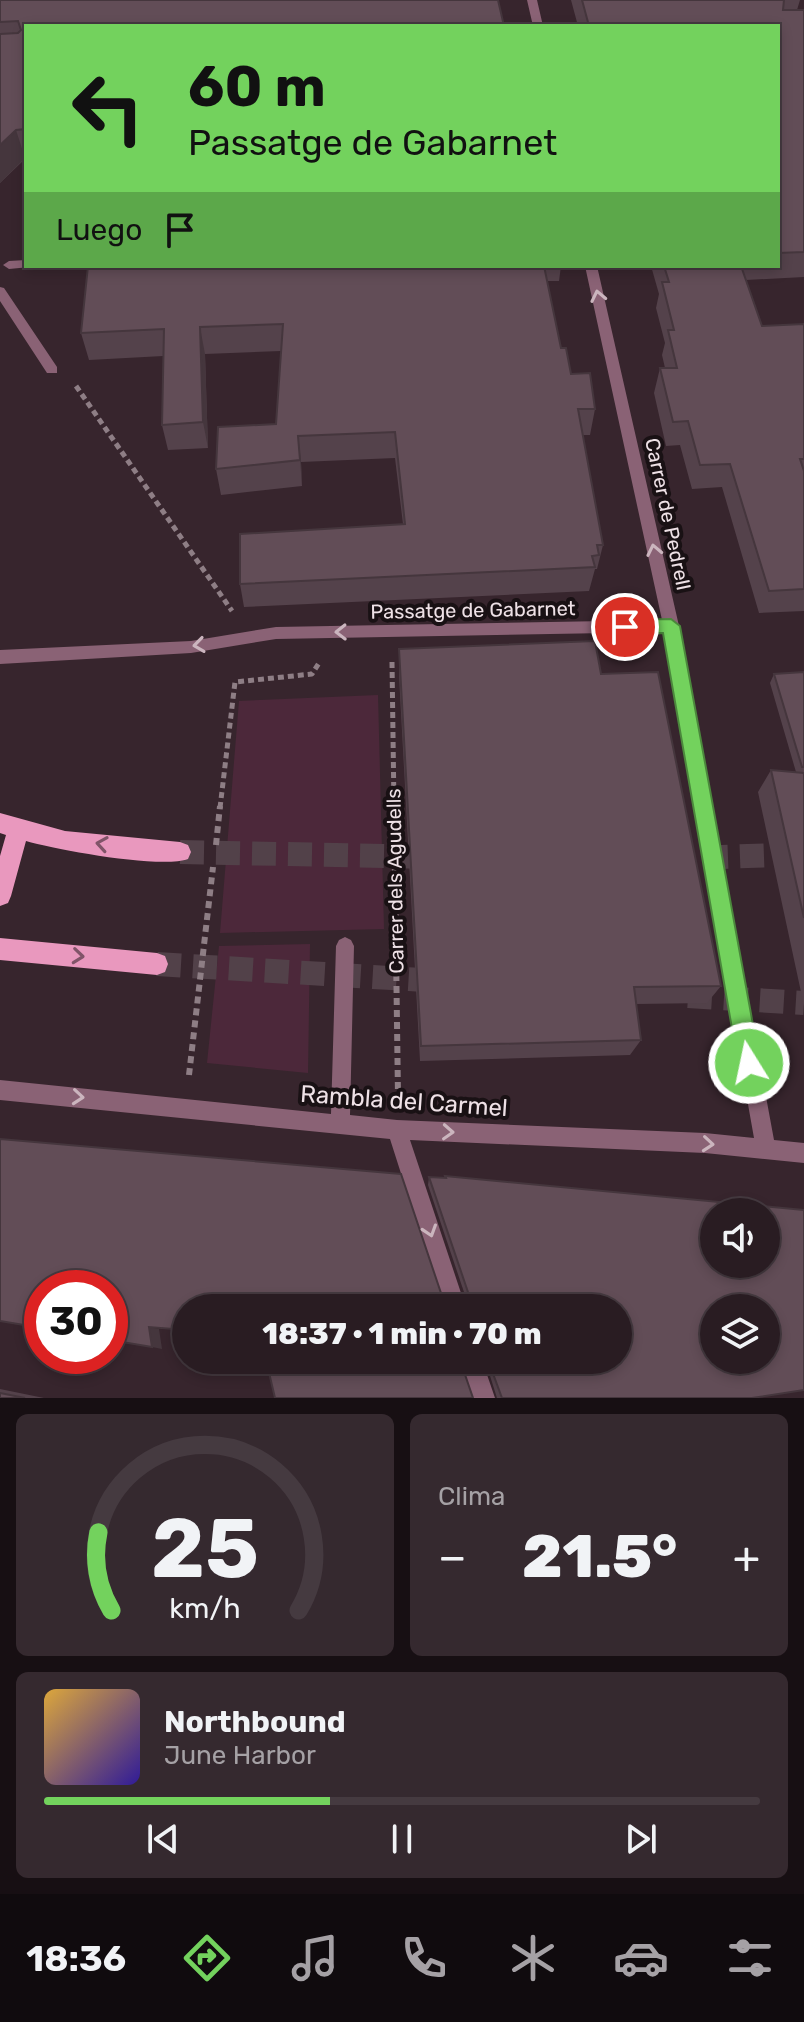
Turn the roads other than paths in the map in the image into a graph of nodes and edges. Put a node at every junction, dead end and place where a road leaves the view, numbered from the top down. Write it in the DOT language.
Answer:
graph roads {
  1 [pos="532,0"];
  2 [pos="538,24"];
  3 [pos="24,264"];
  4 [pos="9,265"];
  5 [pos="591,268"];
  6 [pos="0,291"];
  7 [pos="52,370"];
  8 [pos="671,626"];
  9 [pos="0,657"];
  10 [pos="9,826"];
  11 [pos="180,852"];
  12 [pos="0,896"];
  13 [pos="345,946"];
  14 [pos="0,949"];
  15 [pos="157,964"];
  16 [pos="0,1090"];
  17 [pos="340,1124"];
  18 [pos="397,1130"];
  19 [pos="766,1150"];
  20 [pos="804,1153"];
  21 [pos="450,1294"];
  22 [pos="476,1374"];
  23 [pos="484,1398"];
  1 -- 2 [label="street"];
  3 -- 4 [label="street"];
  8 -- 5 [label="street, Carrer de Pedrell, one-way"];
  6 -- 7 [label="street"];
  8 -- 9 [label="street, Passatge de Gabarnet, one-way"];
  8 -- 19 [label="street, Carrer de Pedrell"];
  11 -- 10 [label="main road, one-way"];
  10 -- 12 [label="main road"];
  13 -- 17 [label="street"];
  14 -- 15 [label="main road, one-way"];
  16 -- 17 [label="street, Rambla del Carmel, one-way"];
  17 -- 18 [label="street, Rambla del Carmel"];
  18 -- 19 [label="street, Rambla del Carmel, one-way"];
  18 -- 21 [label="street, one-way"];
  19 -- 20 [label="street, Rambla del Carmel"];
  22 -- 23 [label="street"];
}
